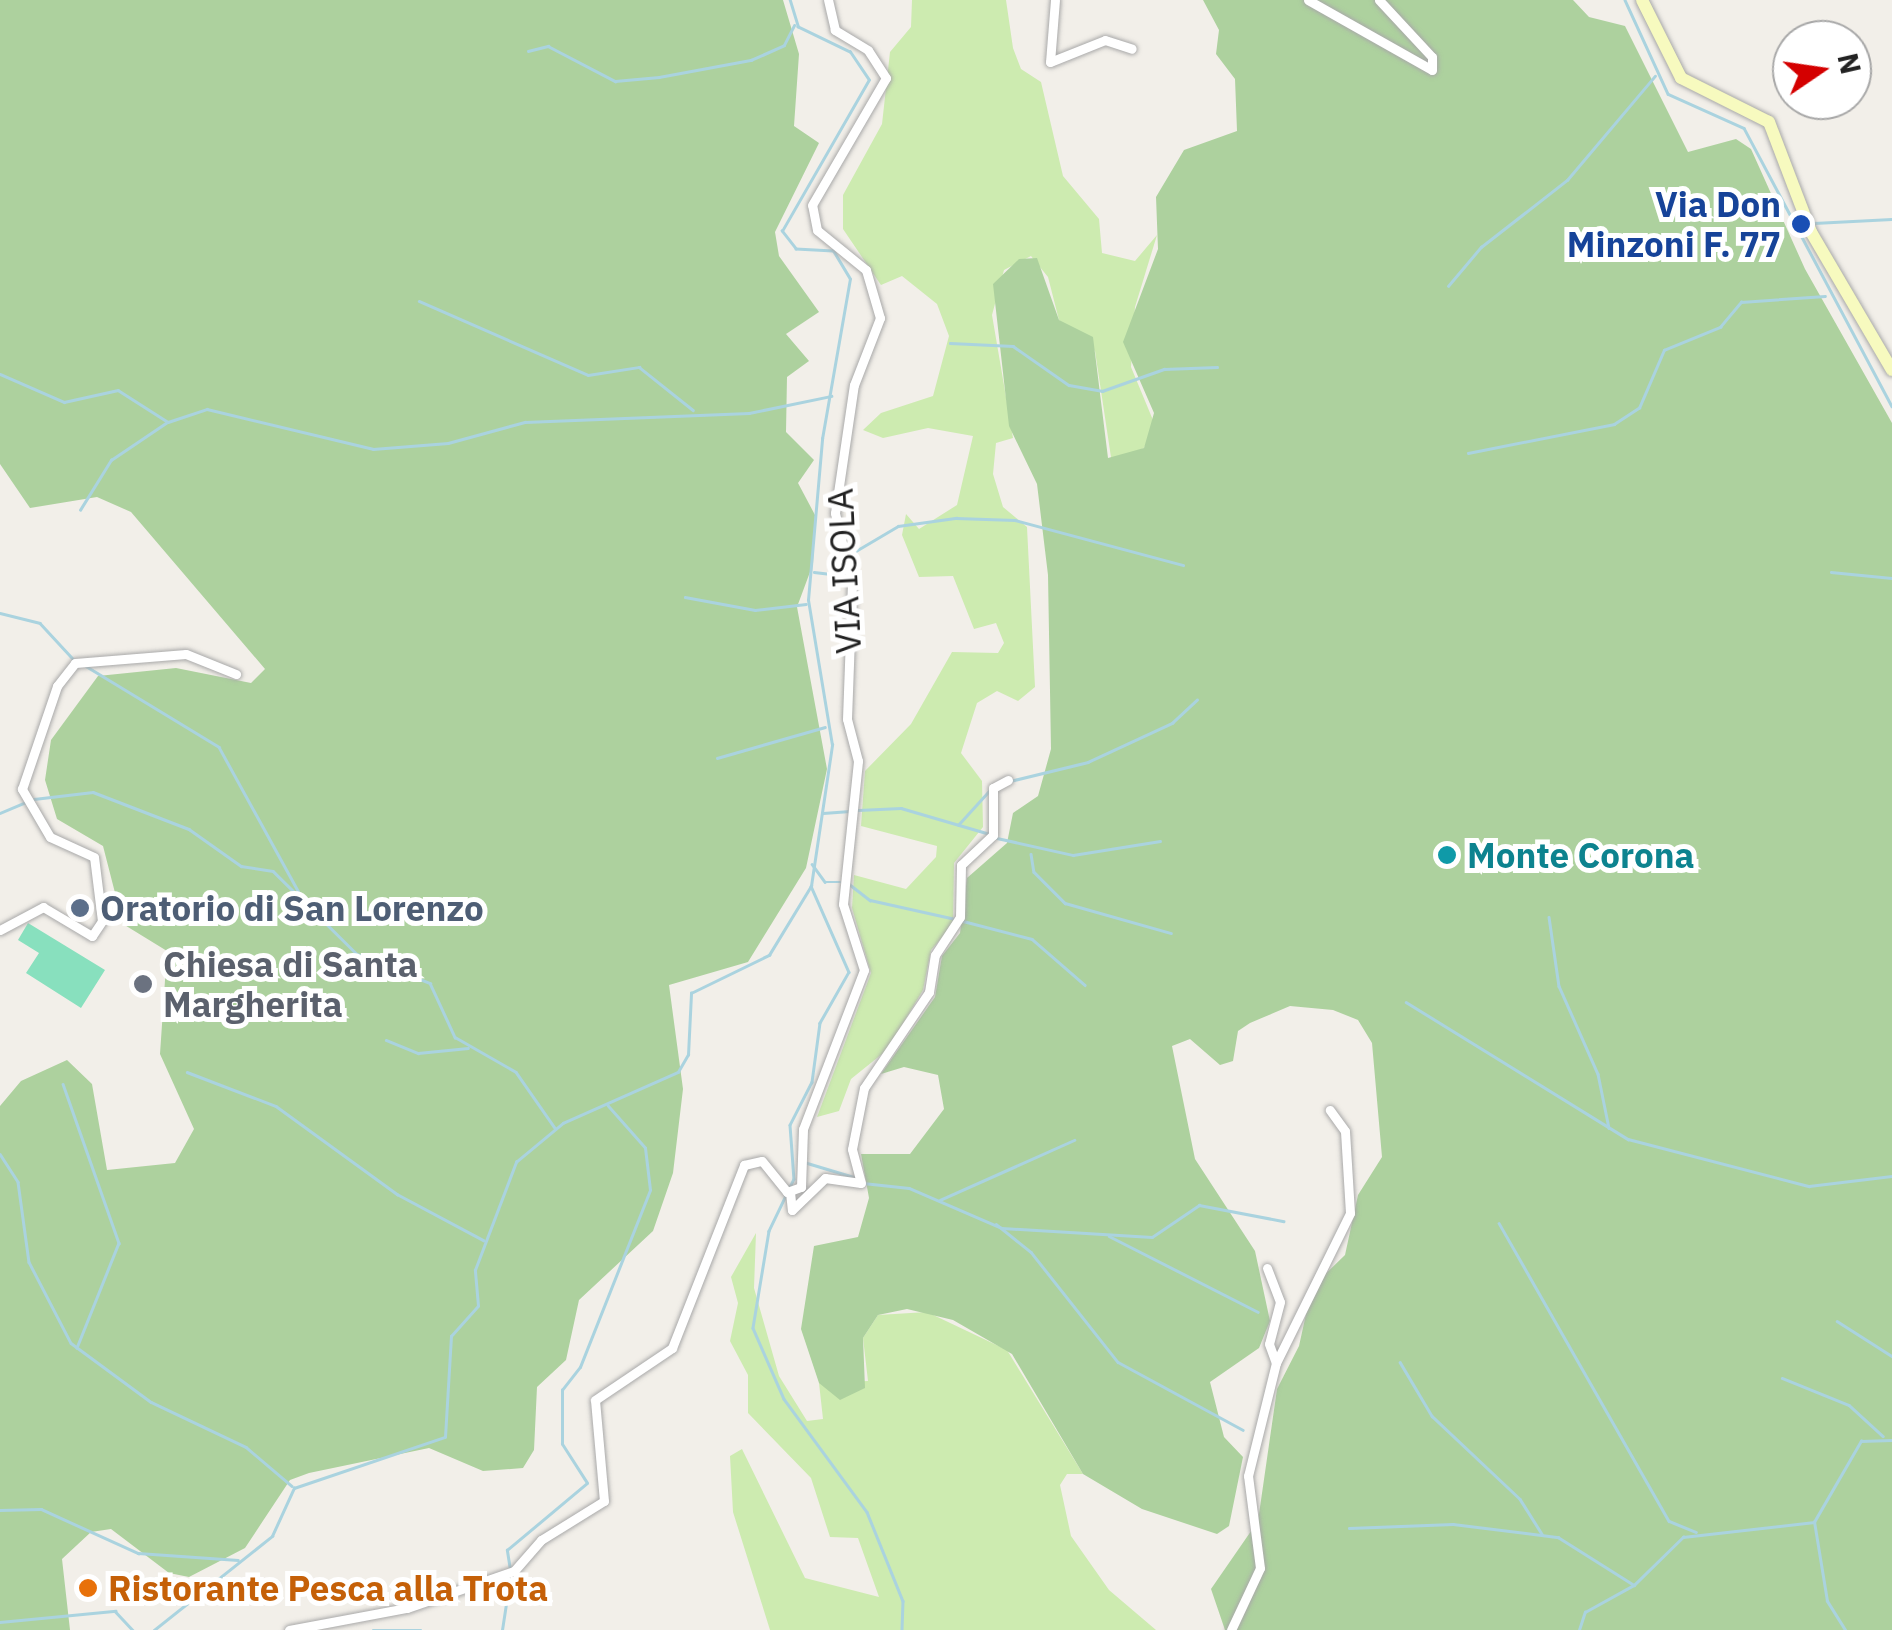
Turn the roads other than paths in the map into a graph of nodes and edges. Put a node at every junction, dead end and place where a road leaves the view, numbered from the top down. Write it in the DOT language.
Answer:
graph roads {
  1 [pos="828,0"];
  2 [pos="1055,0"];
  3 [pos="1308,0"];
  4 [pos="1379,0"];
  5 [pos="1642,0"];
  6 [pos="1132,49"];
  7 [pos="1892,370"];
  8 [pos="236,674"];
  9 [pos="1008,780"];
  10 [pos="0,930"];
  11 [pos="1330,1110"];
  12 [pos="790,1192"];
  13 [pos="1266,1268"];
  14 [pos="1276,1363"];
  15 [pos="289,1630"];
  16 [pos="1231,1630"];
  1 -- 12 [label="street, VIA ISOLA"];
  2 -- 6 [label="street"];
  3 -- 4 [label="street"];
  5 -- 7 [label="main road"];
  8 -- 10 [label="street"];
  9 -- 12 [label="street"];
  11 -- 14 [label="street"];
  12 -- 15 [label="street"];
  13 -- 14 [label="street"];
  14 -- 16 [label="street"];
}
